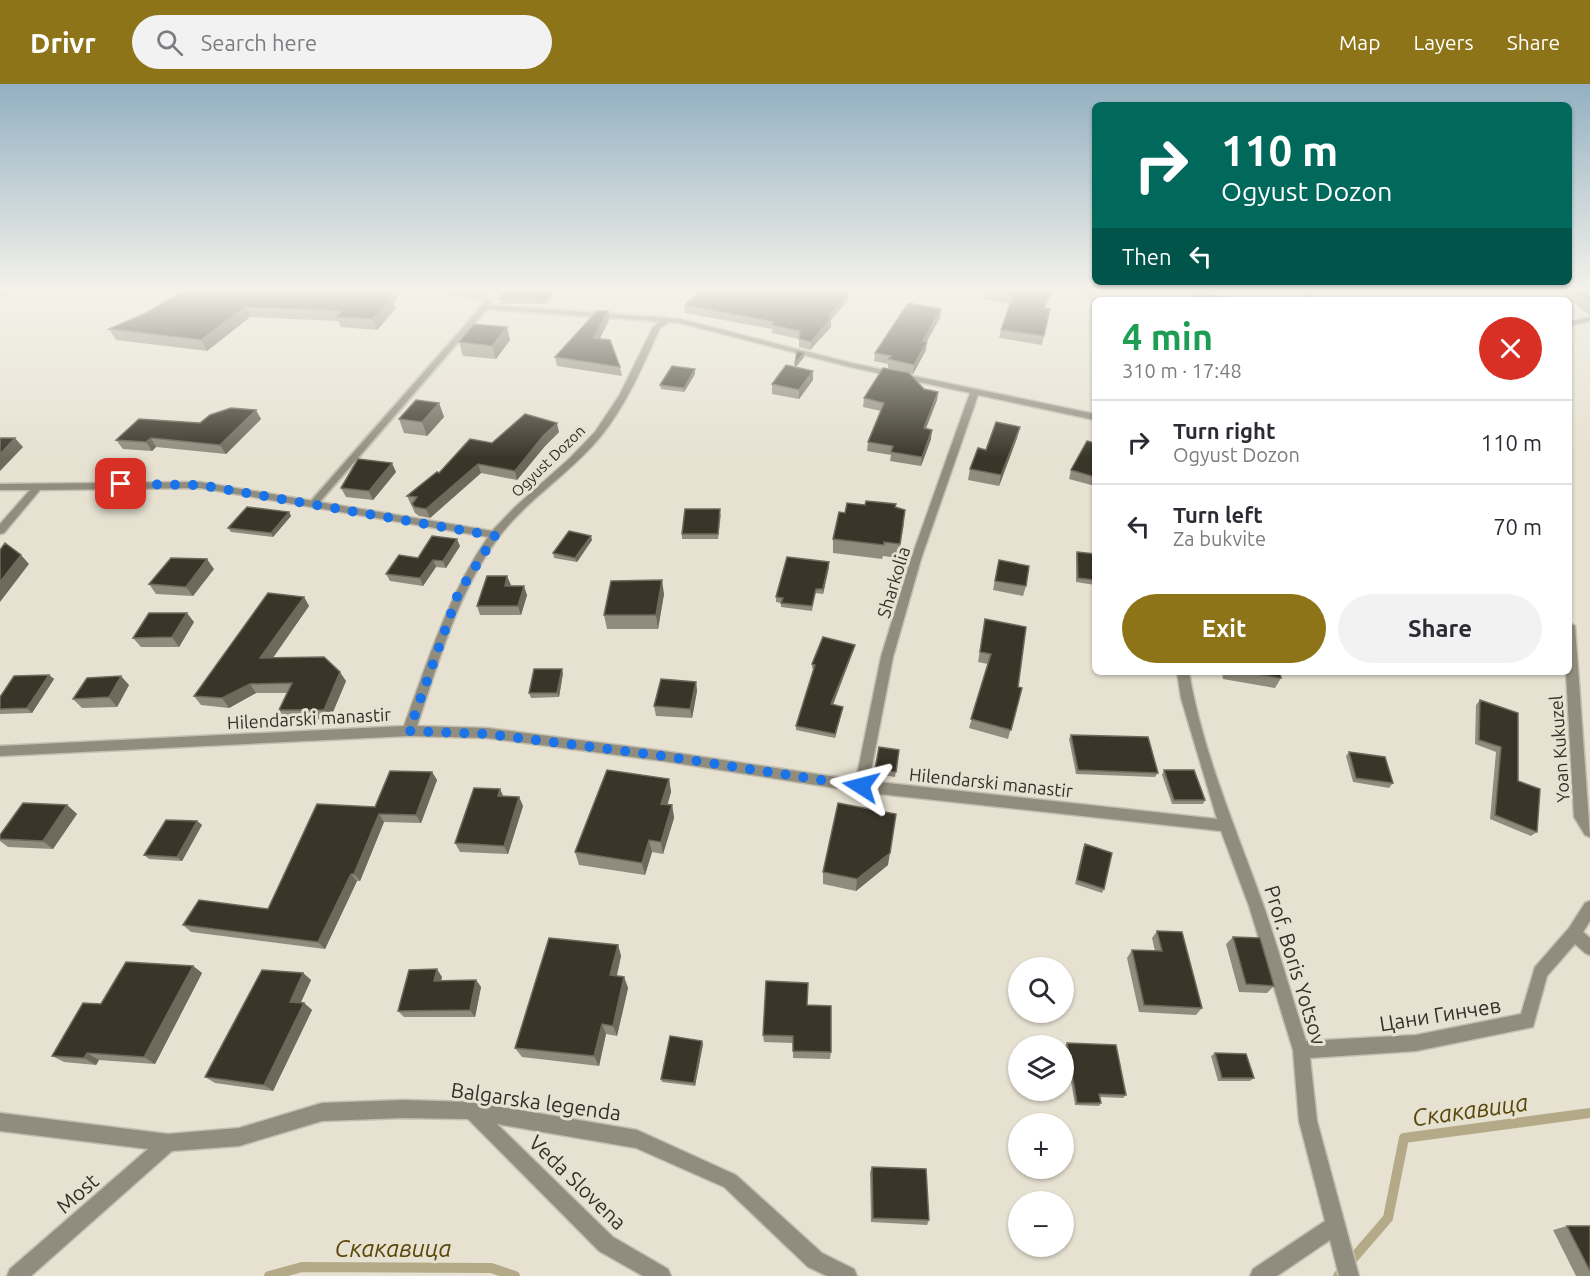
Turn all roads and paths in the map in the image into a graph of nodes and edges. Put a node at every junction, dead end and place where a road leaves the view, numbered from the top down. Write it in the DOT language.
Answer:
graph roads {
  1 [pos="450,347"];
  2 [pos="647,347"];
  3 [pos="779,347"];
  4 [pos="974,393"];
  5 [pos="1092,416"];
  6 [pos="0,487"];
  7 [pos="37,487"];
  8 [pos="314,503"];
  9 [pos="0,531"];
  10 [pos="495,536"];
  11 [pos="1572,674"];
  12 [pos="1183,675"];
  13 [pos="409,731"];
  14 [pos="0,751"];
  15 [pos="861,786"];
  16 [pos="1226,826"];
  17 [pos="1590,831"];
  18 [pos="1590,908"];
  19 [pos="1574,933"];
  20 [pos="1590,948"];
  21 [pos="1300,1050"];
  22 [pos="472,1111"];
  23 [pos="0,1122"];
  24 [pos="168,1143"];
  25 [pos="1334,1226"];
  26 [pos="17,1276"];
  27 [pos="661,1276"];
  28 [pos="847,1276"];
  29 [pos="1260,1276"];
  30 [pos="1349,1276"];
  1 -- 8 [label="lane"];
  2 -- 10 [label="street, Ogyust Dozon"];
  3 -- 4 [label="street"];
  4 -- 5 [label="street"];
  4 -- 15 [label="street, Sharkolia"];
  6 -- 7 [label="street"];
  7 -- 8 [label="street"];
  7 -- 9 [label="street"];
  8 -- 10 [label="street"];
  10 -- 13 [label="street, Ogyust Dozon"];
  11 -- 17 [label="street, Yoan Kukuzel"];
  12 -- 16 [label="street, Prof. Boris Yotsov"];
  13 -- 14 [label="street, Hilendarski manastir"];
  13 -- 15 [label="street, Hilendarski manastir"];
  15 -- 16 [label="street, Hilendarski manastir"];
  16 -- 21 [label="street, Prof. Boris Yotsov"];
  18 -- 19 [label="street, Цани Гинчев"];
  19 -- 20 [label="street"];
  19 -- 21 [label="street, Цани Гинчев"];
  21 -- 25 [label="street, Prof. Boris Yotsov"];
  22 -- 24 [label="street, Balgarska legenda"];
  22 -- 27 [label="street, Veda Slovena"];
  22 -- 28 [label="street, Balgarska legenda"];
  23 -- 24 [label="street, Balgarska legenda"];
  24 -- 26 [label="street, Most"];
  25 -- 29 [label="street"];
  25 -- 30 [label="street, Prof. Boris Yotsov"];
}
